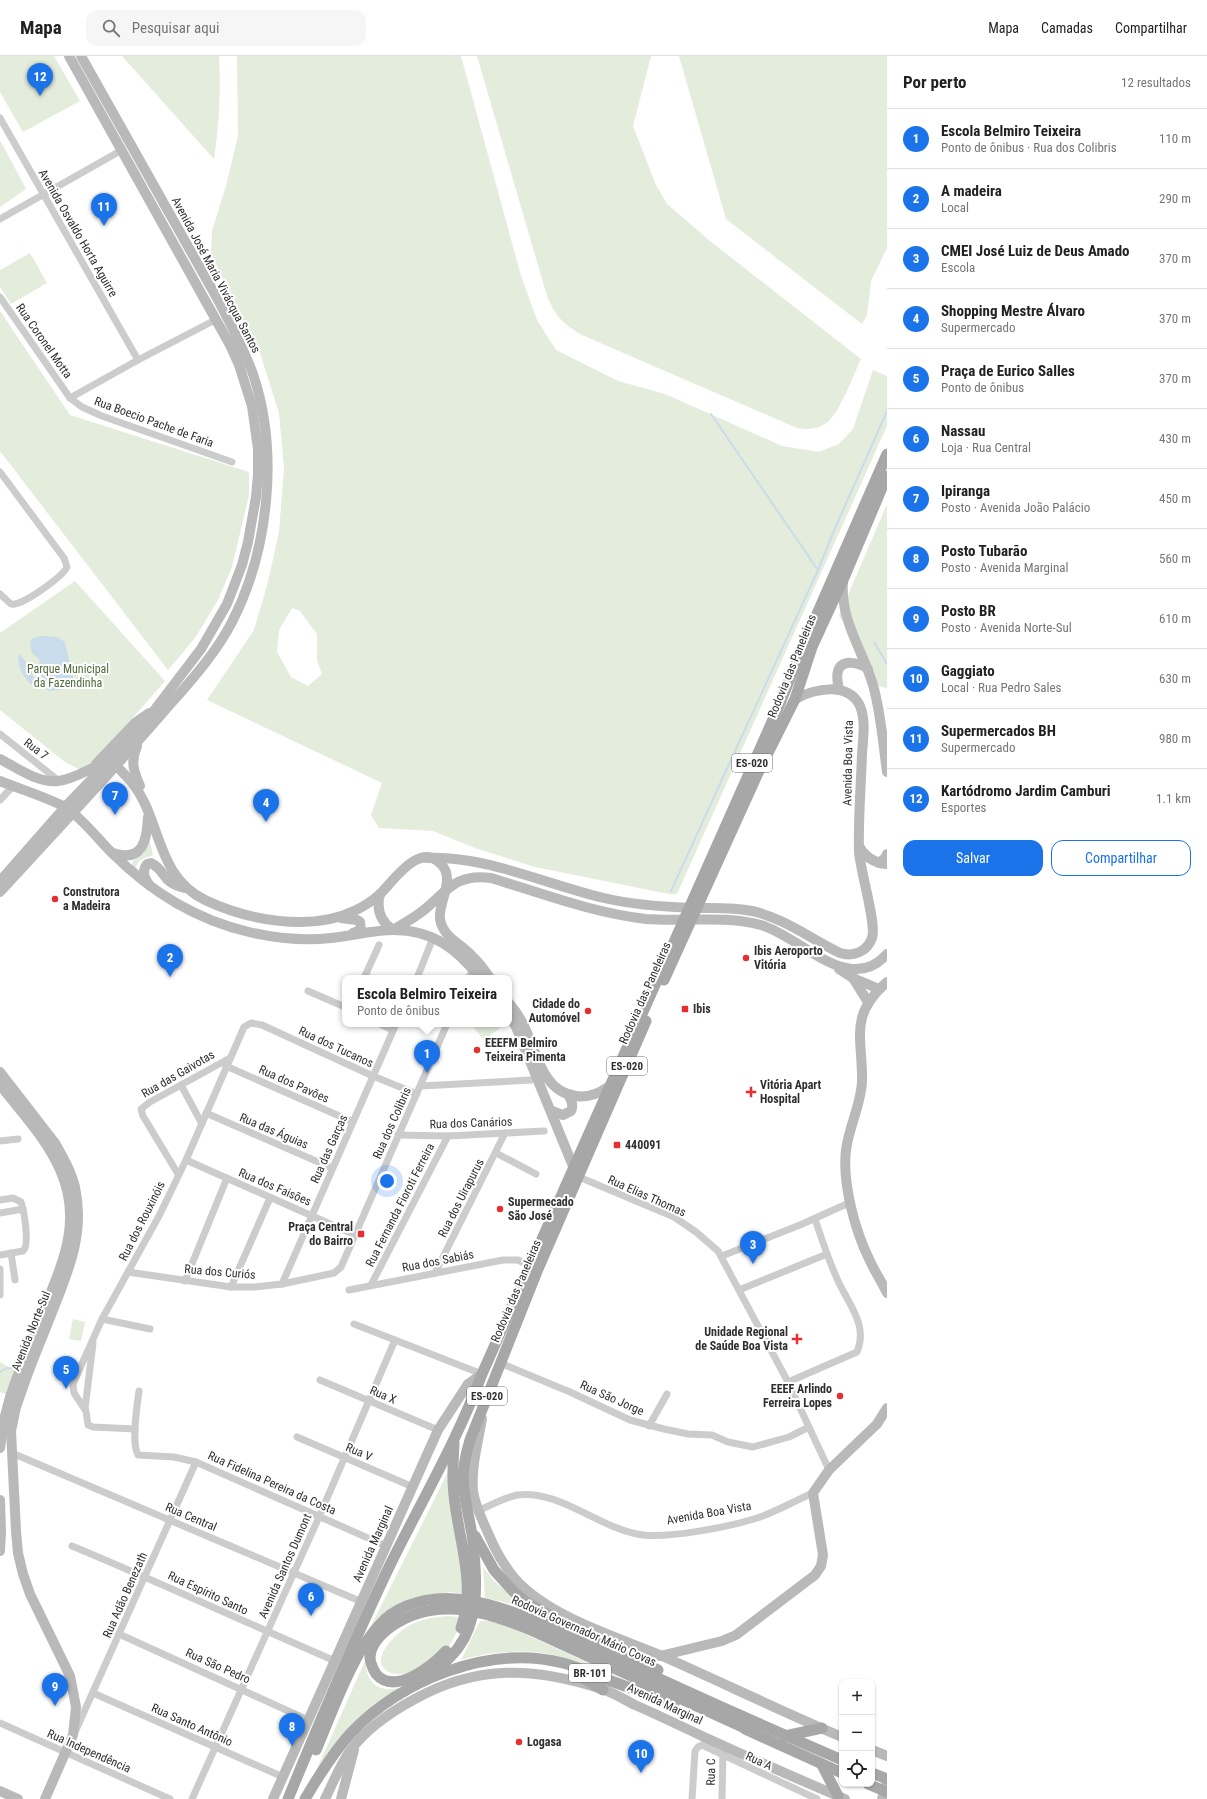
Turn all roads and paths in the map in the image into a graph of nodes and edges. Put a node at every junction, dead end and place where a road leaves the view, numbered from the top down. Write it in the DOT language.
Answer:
graph roads {
  1 [pos="69,56"];
  2 [pos="81,56"];
  3 [pos="0,118"];
  4 [pos="122,150"];
  5 [pos="44,195"];
  6 [pos="0,219"];
  7 [pos="0,297"];
  8 [pos="217,319"];
  9 [pos="138,360"];
  10 [pos="70,398"];
  11 [pos="887,454"];
  12 [pos="232,462"];
  13 [pos="0,472"];
  14 [pos="887,476"];
  15 [pos="843,580"];
  16 [pos="0,594"];
  17 [pos="868,669"];
  18 [pos="839,690"];
  19 [pos="795,699"];
  20 [pos="155,708"];
  21 [pos="0,734"];
  22 [pos="140,739"];
  23 [pos="0,760"];
  24 [pos="112,764"];
  25 [pos="93,768"];
  26 [pos="887,772"];
  27 [pos="0,781"];
  28 [pos="59,781"];
  29 [pos="13,786"];
  30 [pos="0,800"];
  31 [pos="144,801"];
  32 [pos="69,810"];
  33 [pos="148,812"];
  34 [pos="859,846"];
  35 [pos="111,853"];
  36 [pos="887,854"];
  37 [pos="427,858"];
  38 [pos="883,863"];
  39 [pos="0,881"];
  40 [pos="185,888"];
  41 [pos="152,889"];
  42 [pos="445,891"];
  43 [pos="0,892"];
  44 [pos="380,894"];
  45 [pos="328,919"];
  46 [pos="393,930"];
  47 [pos="329,938"];
  48 [pos="433,938"];
  49 [pos="379,945"];
  50 [pos="808,949"];
  51 [pos="887,954"];
  52 [pos="475,972"];
  53 [pos="365,975"];
  54 [pos="418,975"];
  55 [pos="853,978"];
  56 [pos="887,982"];
  57 [pos="879,989"];
  58 [pos="308,991"];
  59 [pos="868,1002"];
  60 [pos="342,1006"];
  61 [pos="512,1008"];
  62 [pos="512,1020"];
  63 [pos="246,1025"];
  64 [pos="395,1027"];
  65 [pos="446,1027"];
  66 [pos="230,1058"];
  67 [pos="226,1066"];
  68 [pos="0,1072"];
  69 [pos="373,1076"];
  70 [pos="530,1080"];
  71 [pos="0,1085"];
  72 [pos="181,1085"];
  73 [pos="421,1086"];
  74 [pos="608,1088"];
  75 [pos="417,1094"];
  76 [pos="568,1094"];
  77 [pos="552,1111"];
  78 [pos="206,1114"];
  79 [pos="353,1122"];
  80 [pos="202,1124"];
  81 [pos="544,1131"];
  82 [pos="505,1133"];
  83 [pos="398,1136"];
  84 [pos="448,1136"];
  85 [pos="18,1139"];
  86 [pos="0,1141"];
  87 [pos="496,1154"];
  88 [pos="186,1160"];
  89 [pos="574,1166"];
  90 [pos="332,1168"];
  91 [pos="178,1174"];
  92 [pos="536,1174"];
  93 [pos="579,1177"];
  94 [pos="227,1178"];
  95 [pos="270,1198"];
  96 [pos="0,1200"];
  97 [pos="851,1202"];
  98 [pos="23,1209"];
  99 [pos="0,1212"];
  100 [pos="312,1215"];
  101 [pos="815,1219"];
  102 [pos="355,1235"];
  103 [pos="11,1253"];
  104 [pos="827,1254"];
  105 [pos="0,1255"];
  106 [pos="722,1256"];
  107 [pos="536,1260"];
  108 [pos="0,1269"];
  109 [pos="128,1272"];
  110 [pos="334,1273"];
  111 [pos="435,1273"];
  112 [pos="15,1280"];
  113 [pos="185,1281"];
  114 [pos="282,1284"];
  115 [pos="372,1285"];
  116 [pos="230,1287"];
  117 [pos="349,1290"];
  118 [pos="739,1290"];
  119 [pos="887,1293"];
  120 [pos="0,1295"];
  121 [pos="102,1319"];
  122 [pos="354,1324"];
  123 [pos="150,1329"];
  124 [pos="93,1337"];
  125 [pos="395,1340"];
  126 [pos="500,1363"];
  127 [pos="482,1374"];
  128 [pos="320,1380"];
  129 [pos="788,1382"];
  130 [pos="139,1391"];
  131 [pos="667,1394"];
  132 [pos="370,1401"];
  133 [pos="485,1403"];
  134 [pos="887,1408"];
  135 [pos="85,1409"];
  136 [pos="649,1426"];
  137 [pos="809,1427"];
  138 [pos="135,1429"];
  139 [pos="438,1430"];
  140 [pos="297,1437"];
  141 [pos="454,1438"];
  142 [pos="0,1448"];
  143 [pos="12,1453"];
  144 [pos="345,1458"];
  145 [pos="196,1462"];
  146 [pos="829,1470"];
  147 [pos="412,1487"];
  148 [pos="813,1493"];
  149 [pos="0,1500"];
  150 [pos="478,1511"];
  151 [pos="319,1517"];
  152 [pos="0,1519"];
  153 [pos="170,1520"];
  154 [pos="472,1530"];
  155 [pos="72,1546"];
  156 [pos="386,1546"];
  157 [pos="0,1551"];
  158 [pos="293,1573"];
  159 [pos="145,1576"];
  160 [pos="362,1602"];
  161 [pos="384,1626"];
  162 [pos="267,1633"];
  163 [pos="119,1634"];
  164 [pos="577,1646"];
  165 [pos="660,1656"];
  166 [pos="335,1661"];
  167 [pos="553,1661"];
  168 [pos="425,1680"];
  169 [pos="243,1689"];
  170 [pos="603,1690"];
  171 [pos="93,1693"];
  172 [pos="742,1716"];
  173 [pos="308,1720"];
  174 [pos="0,1723"];
  175 [pos="822,1728"];
  176 [pos="750,1731"];
  177 [pos="73,1736"];
  178 [pos="786,1736"];
  179 [pos="839,1736"];
  180 [pos="355,1744"];
  181 [pos="215,1747"];
  182 [pos="723,1751"];
  183 [pos="874,1751"];
  184 [pos="66,1752"];
  185 [pos="887,1756"];
  186 [pos="839,1759"];
  187 [pos="822,1765"];
  188 [pos="839,1772"];
  189 [pos="875,1774"];
  190 [pos="283,1777"];
  191 [pos="887,1780"];
  192 [pos="875,1787"];
  193 [pos="0,1791"];
  194 [pos="885,1791"];
  195 [pos="841,1797"];
  196 [pos="18,1799"];
  197 [pos="45,1799"];
  198 [pos="170,1799"];
  199 [pos="192,1799"];
  200 [pos="273,1799"];
  201 [pos="288,1799"];
  202 [pos="295,1799"];
  203 [pos="306,1799"];
  204 [pos="325,1799"];
  205 [pos="341,1799"];
  206 [pos="692,1799"];
  207 [pos="722,1799"];
  208 [pos="817,1799"];
  1 -- 4 [label="main road, Avenida José Maria Vivácqua Santos"];
  2 -- 22 [label="main road, Avenida José Maria Vivácqua Santos"];
  3 -- 5 [label="street, Avenida Osvaldo Horta Aguirre"];
  4 -- 5 [label="street"];
  4 -- 8 [label="main road, Avenida José Maria Vivácqua Santos"];
  5 -- 6 [label="street"];
  5 -- 9 [label="street, Avenida Osvaldo Horta Aguirre"];
  7 -- 10 [label="street, Rua Coronel Motta"];
  8 -- 9 [label="street"];
  8 -- 20 [label="main road, Avenida José Maria Vivácqua Santos"];
  9 -- 10 [label="street"];
  10 -- 12 [label="street, Rua Boecio Pache de Faria"];
  11 -- 74 [label="main road, Rodovia das Paneleiras / ES-020"];
  13 -- 16 [label="street"];
  14 -- 15 [label="main road, Rodovia das Paneleiras / ES-020"];
  15 -- 17 [label="main road"];
  15 -- 19 [label="main road, Rodovia das Paneleiras / ES-020"];
  17 -- 18 [label="main road"];
  17 -- 26 [label="main road"];
  18 -- 19 [label="main road"];
  18 -- 34 [label="main road, Avenida Boa Vista"];
  19 -- 93 [label="main road, Rodovia das Paneleiras / ES-020"];
  20 -- 24 [label="main road, Avenida José Maria Vivácqua Santos"];
  20 -- 25 [label="main road"];
  21 -- 28 [label="street, Rua 7"];
  22 -- 24 [label="main road, Avenida José Maria Vivácqua Santos"];
  22 -- 31 [label="main road"];
  23 -- 28 [label="main road"];
  24 -- 25 [label="main road"];
  24 -- 31 [label="main road"];
  24 -- 32 [label="main road, Avenida José Maria Vivácqua Santos"];
  25 -- 28 [label="main road"];
  27 -- 29 [label="main road"];
  29 -- 30 [label="street"];
  29 -- 32 [label="main road"];
  31 -- 33 [label="main road"];
  32 -- 35 [label="main road"];
  32 -- 39 [label="main road"];
  32 -- 43 [label="main road"];
  33 -- 35 [label="main road"];
  33 -- 40 [label="main road"];
  34 -- 37 [label="main road, Avenida Boa Vista"];
  34 -- 38 [label="main road"];
  35 -- 41 [label="main road"];
  36 -- 38 [label="main road"];
  37 -- 42 [label="main road"];
  37 -- 44 [label="main road"];
  40 -- 41 [label="main road"];
  40 -- 45 [label="main road"];
  41 -- 47 [label="main road"];
  42 -- 46 [label="main road"];
  42 -- 50 [label="main road"];
  42 -- 52 [label="main road"];
  44 -- 45 [label="main road"];
  44 -- 46 [label="main road"];
  45 -- 47 [label="main road"];
  46 -- 47 [label="main road"];
  46 -- 48 [label="main road"];
  48 -- 52 [label="main road"];
  48 -- 54 [label="street"];
  49 -- 53 [label="street"];
  50 -- 51 [label="main road"];
  50 -- 55 [label="main road"];
  55 -- 57 [label="main road"];
  55 -- 59 [label="main road"];
  56 -- 57 [label="main road"];
  57 -- 59 [label="main road"];
  58 -- 60 [label="street"];
  59 -- 97 [label="main road"];
  61 -- 76 [label="main road"];
  62 -- 77 [label="main road"];
  63 -- 66 [label="street, Rua dos Rouxinóis"];
  63 -- 69 [label="street, Rua dos Tucanos"];
  64 -- 69 [label="street, Rua das Garças"];
  65 -- 73 [label="street, Rua dos Colibris"];
  66 -- 67 [label="street, Rua dos Rouxinóis"];
  66 -- 72 [label="street, Rua das Gaivotas"];
  67 -- 78 [label="street, Rua dos Rouxinóis"];
  67 -- 79 [label="street, Rua dos Pavões"];
  68 -- 143 [label="main road, Avenida Norte-Sul"];
  69 -- 75 [label="street, Rua dos Tucanos"];
  69 -- 79 [label="street, Rua das Garças"];
  70 -- 73 [label="street"];
  71 -- 142 [label="main road, Avenida Norte-Sul"];
  72 -- 80 [label="street"];
  72 -- 91 [label="street, Rua das Gaivotas"];
  73 -- 75 [label="street, Rua dos Colibris"];
  74 -- 76 [label="main road"];
  74 -- 89 [label="main road, Rodovia das Paneleiras / ES-020"];
  75 -- 83 [label="street, Rua dos Colibris"];
  76 -- 77 [label="main road"];
  77 -- 89 [label="main road"];
  78 -- 80 [label="street, Rua dos Rouxinóis"];
  78 -- 90 [label="street, Rua das Águias"];
  79 -- 90 [label="street, Rua das Garças"];
  80 -- 88 [label="street, Rua dos Rouxinóis"];
  81 -- 82 [label="street, Rua dos Canários"];
  82 -- 84 [label="street, Rua dos Canários"];
  82 -- 87 [label="street, Rua dos Uirapurus"];
  83 -- 84 [label="street, Rua dos Canários"];
  83 -- 102 [label="street, Rua dos Colibris"];
  84 -- 115 [label="street, Rua Fernanda Fioroti Ferreira"];
  85 -- 86 [label="street"];
  87 -- 92 [label="street"];
  87 -- 111 [label="street, Rua dos Uirapurus"];
  88 -- 91 [label="street, Rua dos Rouxinóis"];
  88 -- 94 [label="street, Rua dos Faisões"];
  89 -- 107 [label="main road, Rodovia das Paneleiras / ES-020"];
  90 -- 100 [label="street, Rua das Garças"];
  91 -- 109 [label="street, Rua dos Rouxinóis"];
  93 -- 106 [label="street, Rua Elias Thomas"];
  93 -- 107 [label="main road, Rodovia das Paneleiras / ES-020"];
  94 -- 95 [label="street, Rua dos Faisões"];
  94 -- 113 [label="street"];
  95 -- 100 [label="street, Rua dos Faisões"];
  95 -- 116 [label="street"];
  96 -- 98 [label="street"];
  97 -- 101 [label="street"];
  97 -- 119 [label="main road"];
  98 -- 99 [label="street"];
  98 -- 103 [label="street"];
  100 -- 102 [label="street, Rua dos Faisões"];
  100 -- 114 [label="street, Rua das Garças"];
  101 -- 104 [label="street"];
  101 -- 106 [label="street"];
  102 -- 110 [label="street, Rua dos Colibris"];
  103 -- 105 [label="street"];
  103 -- 112 [label="street"];
  104 -- 118 [label="street"];
  104 -- 129 [label="street"];
  106 -- 118 [label="street, Rua Elias Thomas"];
  107 -- 111 [label="street, Rua dos Sabiás"];
  107 -- 126 [label="main road, Rodovia das Paneleiras / ES-020"];
  107 -- 127 [label="main road, Rodovia das Paneleiras / ES-020"];
  108 -- 120 [label="street"];
  109 -- 113 [label="street, Rua dos Curiós"];
  109 -- 121 [label="street, Rua dos Rouxinóis"];
  110 -- 114 [label="street, Rua dos Curiós"];
  111 -- 115 [label="street, Rua dos Sabiás"];
  113 -- 116 [label="street, Rua dos Curiós"];
  114 -- 116 [label="street, Rua dos Curiós"];
  115 -- 117 [label="street, Rua dos Sabiás"];
  118 -- 129 [label="street, Rua Elias Thomas"];
  121 -- 123 [label="street"];
  121 -- 124 [label="street, Rua dos Rouxinóis"];
  122 -- 125 [label="street"];
  124 -- 135 [label="street"];
  124 -- 135 [label="street, Rua dos Rouxinóis"];
  125 -- 127 [label="street"];
  125 -- 132 [label="street, Avenida Santos Dumont"];
  126 -- 133 [label="main road, Rodovia das Paneleiras / ES-020"];
  126 -- 136 [label="street, Rua São Jorge"];
  127 -- 139 [label="main road, Avenida Marginal"];
  127 -- 141 [label="main road, Rodovia das Paneleiras / ES-020"];
  128 -- 132 [label="street, Rua X"];
  129 -- 137 [label="street, Rua Elias Thomas"];
  130 -- 138 [label="street, Rua Fidelina Pereira da Costa"];
  131 -- 136 [label="street"];
  132 -- 139 [label="street, Rua X"];
  132 -- 144 [label="street, Avenida Santos Dumont"];
  133 -- 150 [label="main road"];
  133 -- 154 [label="main road, Rodovia das Paneleiras / ES-020"];
  134 -- 146 [label="main road"];
  135 -- 138 [label="street, Rua dos Rouxinóis"];
  136 -- 137 [label="street, Rua São Jorge"];
  137 -- 146 [label="street, Rua Elias Thomas"];
  138 -- 145 [label="street, Rua Fidelina Pereira da Costa"];
  139 -- 147 [label="main road, Avenida Marginal"];
  140 -- 144 [label="street, Rua V"];
  141 -- 161 [label="main road"];
  141 -- 201 [label="main road, Rodovia das Paneleiras"];
  143 -- 153 [label="street, Rua Central"];
  143 -- 177 [label="main road, Avenida Norte-Sul"];
  144 -- 147 [label="street, Rua V"];
  144 -- 151 [label="street, Avenida Santos Dumont"];
  145 -- 151 [label="street, Rua Fidelina Pereira da Costa"];
  145 -- 153 [label="street, Rua Adão Benezath"];
  146 -- 148 [label="main road"];
  147 -- 156 [label="main road, Avenida Marginal"];
  148 -- 150 [label="street, Avenida Boa Vista"];
  148 -- 165 [label="main road"];
  149 -- 152 [label="main road"];
  150 -- 165 [label="main road"];
  151 -- 156 [label="street, Rua Fidelina Pereira da Costa"];
  151 -- 158 [label="street, Avenida Santos Dumont"];
  152 -- 157 [label="main road"];
  153 -- 158 [label="street, Rua Central"];
  153 -- 159 [label="street, Rua Adão Benezath"];
  154 -- 168 [label="main road"];
  154 -- 172 [label="main road"];
  155 -- 159 [label="street, Rua Espírito Santo"];
  156 -- 160 [label="main road, Avenida Marginal"];
  158 -- 160 [label="street, Rua Central"];
  158 -- 162 [label="street, Avenida Santos Dumont"];
  159 -- 162 [label="street, Rua Espírito Santo"];
  159 -- 163 [label="street, Rua Adão Benezath"];
  160 -- 166 [label="main road, Avenida Marginal"];
  161 -- 164 [label="main road"];
  161 -- 202 [label="main road"];
  162 -- 166 [label="street, Rua Espírito Santo"];
  162 -- 169 [label="street, Avenida Santos Dumont"];
  163 -- 169 [label="street, Rua São Pedro"];
  163 -- 171 [label="street, Rua Adão Benezath"];
  164 -- 172 [label="main road, Rodovia Governador Mário Covas / BR-101"];
  164 -- 176 [label="main road"];
  165 -- 175 [label="main road"];
  166 -- 173 [label="main road, Avenida Marginal"];
  167 -- 168 [label="main road, BR-101"];
  167 -- 170 [label="main road"];
  167 -- 176 [label="main road, BR-101"];
  168 -- 203 [label="main road, BR-101"];
  169 -- 173 [label="street, Rua São Pedro"];
  169 -- 181 [label="street, Avenida Santos Dumont"];
  170 -- 180 [label="main road, Avenida Marginal"];
  170 -- 182 [label="main road, Avenida Marginal"];
  171 -- 177 [label="street, Rua Adão Benezath"];
  171 -- 181 [label="street, Rua Santo Antônio"];
  172 -- 178 [label="main road, Rodovia Governador Mário Covas / BR-101"];
  173 -- 190 [label="main road, Avenida Marginal"];
  174 -- 184 [label="street, Rua Independência"];
  175 -- 178 [label="main road"];
  175 -- 179 [label="main road"];
  176 -- 187 [label="main road, BR-101"];
  177 -- 184 [label="main road, Avenida Norte-Sul"];
  178 -- 186 [label="main road, Rodovia Governador Mário Covas / BR-101"];
  180 -- 204 [label="main road, Avenida Marginal"];
  180 -- 205 [label="main road"];
  181 -- 190 [label="street, Rua Santo Antônio"];
  181 -- 199 [label="street, Avenida Santos Dumont"];
  182 -- 195 [label="main road, Avenida Marginal"];
  182 -- 206 [label="street, Rua A"];
  182 -- 207 [label="street, Rua C"];
  182 -- 208 [label="street, Rua A"];
  183 -- 185 [label="main road"];
  184 -- 197 [label="main road, Avenida Norte-Sul"];
  184 -- 198 [label="street, Rua Independência"];
  187 -- 188 [label="main road, BR-101"];
  187 -- 195 [label="main road"];
  189 -- 191 [label="main road"];
  190 -- 200 [label="main road, Avenida Marginal"];
  192 -- 194 [label="main road"];
  193 -- 196 [label="main road"];
}
